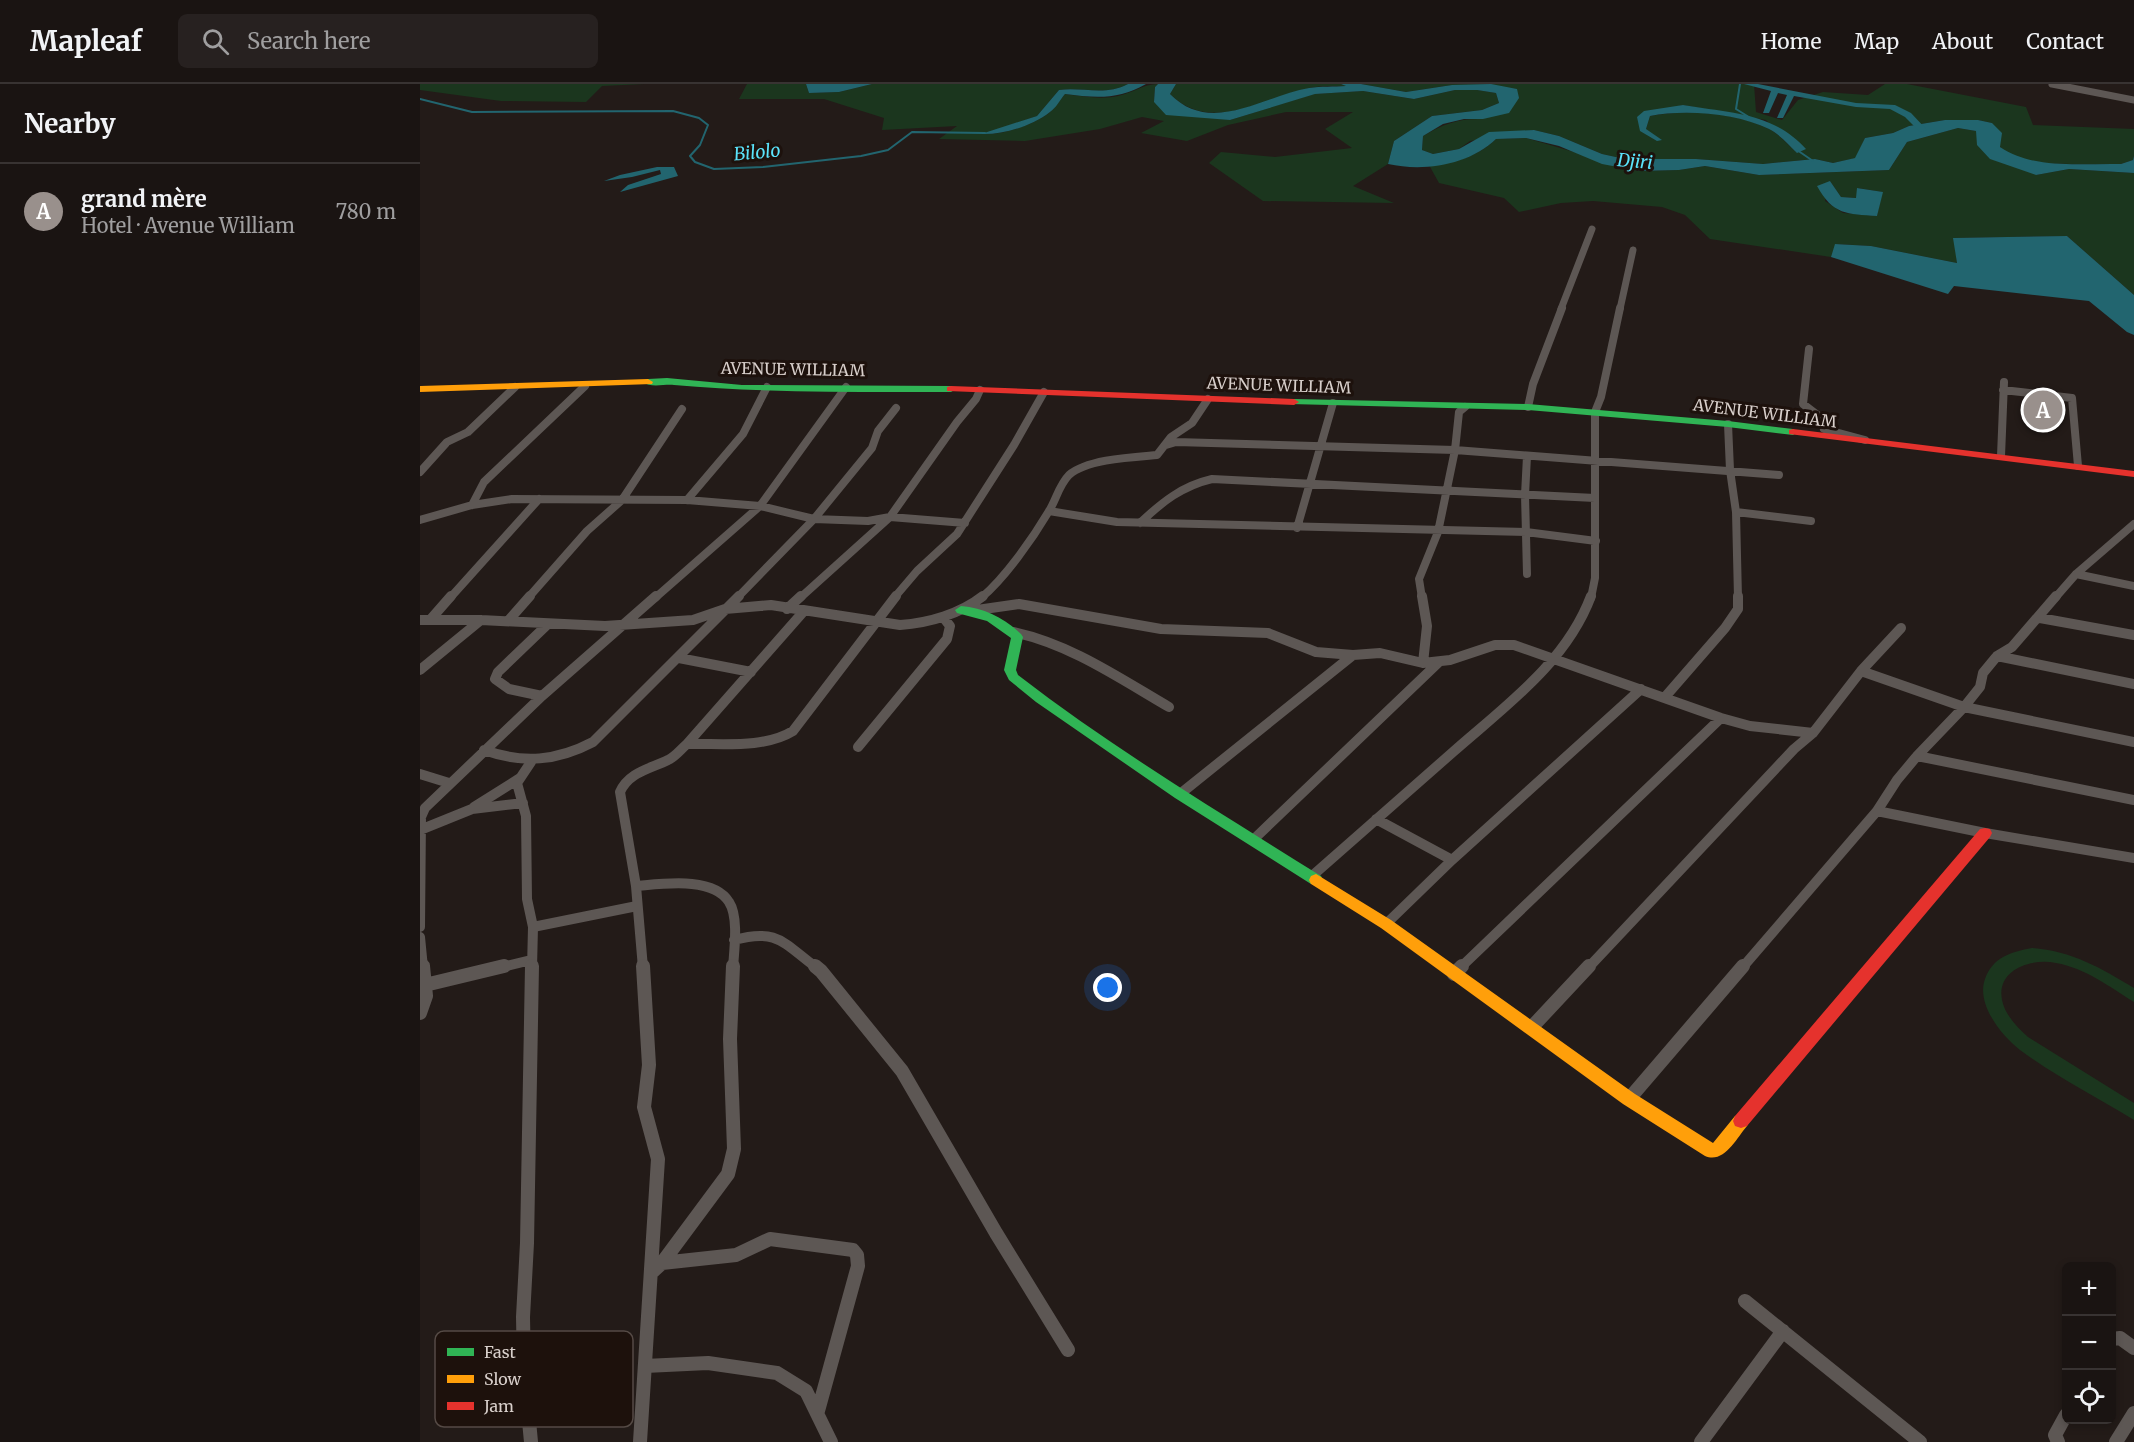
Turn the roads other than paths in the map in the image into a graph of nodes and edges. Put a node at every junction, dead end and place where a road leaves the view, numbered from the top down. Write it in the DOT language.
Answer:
graph roads {
  1 [pos="2052,84"];
  2 [pos="2134,100"];
  3 [pos="1592,229"];
  4 [pos="1633,250"];
  5 [pos="1809,349"];
  6 [pos="585,386"];
  7 [pos="515,387"];
  8 [pos="767,387"];
  9 [pos="846,387"];
  10 [pos="420,388"];
  11 [pos="980,390"];
  12 [pos="1044,392"];
  13 [pos="1208,399"];
  14 [pos="1334,403"];
  15 [pos="1465,407"];
  16 [pos="1528,407"];
  17 [pos="896,408"];
  18 [pos="682,409"];
  19 [pos="1595,412"];
  20 [pos="1728,424"];
  21 [pos="1870,441"];
  22 [pos="1163,446"];
  23 [pos="1321,446"];
  24 [pos="1455,450"];
  25 [pos="1527,456"];
  26 [pos="2001,456"];
  27 [pos="1596,461"];
  28 [pos="2078,466"];
  29 [pos="1730,470"];
  30 [pos="420,472"];
  31 [pos="2134,474"];
  32 [pos="1779,475"];
  33 [pos="1308,484"];
  34 [pos="1446,491"];
  35 [pos="1525,495"];
  36 [pos="1595,498"];
  37 [pos="539,499"];
  38 [pos="622,500"];
  39 [pos="687,500"];
  40 [pos="472,505"];
  41 [pos="760,506"];
  42 [pos="1049,511"];
  43 [pos="1736,512"];
  44 [pos="890,518"];
  45 [pos="814,519"];
  46 [pos="420,520"];
  47 [pos="1811,521"];
  48 [pos="965,523"];
  49 [pos="1140,523"];
  50 [pos="2134,524"];
  51 [pos="1297,528"];
  52 [pos="1438,532"];
  53 [pos="1526,532"];
  54 [pos="1596,542"];
  55 [pos="1527,574"];
  56 [pos="2076,574"];
  57 [pos="2134,586"];
  58 [pos="725,609"];
  59 [pos="787,609"];
  60 [pos="961,610"];
  61 [pos="977,610"];
  62 [pos="804,611"];
  63 [pos="943,617"];
  64 [pos="2040,618"];
  65 [pos="425,620"];
  66 [pos="481,620"];
  67 [pos="508,621"];
  68 [pos="874,622"];
  69 [pos="548,624"];
  70 [pos="624,625"];
  71 [pos="1901,628"];
  72 [pos="1013,632"];
  73 [pos="2134,635"];
  74 [pos="1353,655"];
  75 [pos="1997,656"];
  76 [pos="679,658"];
  77 [pos="1554,658"];
  78 [pos="1422,663"];
  79 [pos="1438,663"];
  80 [pos="420,670"];
  81 [pos="1861,671"];
  82 [pos="751,672"];
  83 [pos="2134,684"];
  84 [pos="1641,689"];
  85 [pos="542,696"];
  86 [pos="1665,697"];
  87 [pos="1169,707"];
  88 [pos="1964,707"];
  89 [pos="1721,718"];
  90 [pos="1813,733"];
  91 [pos="2134,742"];
  92 [pos="687,744"];
  93 [pos="858,747"];
  94 [pos="484,750"];
  95 [pos="1917,756"];
  96 [pos="531,762"];
  97 [pos="420,774"];
  98 [pos="520,778"];
  99 [pos="448,783"];
  100 [pos="1180,795"];
  101 [pos="2134,800"];
  102 [pos="523,803"];
  103 [pos="471,809"];
  104 [pos="1877,811"];
  105 [pos="1376,819"];
  106 [pos="420,830"];
  107 [pos="1985,833"];
  108 [pos="1254,839"];
  109 [pos="2134,858"];
  110 [pos="1452,860"];
  111 [pos="1312,876"];
  112 [pos="636,886"];
  113 [pos="637,906"];
  114 [pos="1386,924"];
  115 [pos="420,927"];
  116 [pos="533,927"];
  117 [pos="420,937"];
  118 [pos="734,940"];
  119 [pos="531,960"];
  120 [pos="1454,974"];
  121 [pos="424,993"];
  122 [pos="420,1013"];
  123 [pos="1532,1027"];
  124 [pos="1629,1099"];
  125 [pos="656,1268"];
  126 [pos="1745,1301"];
  127 [pos="523,1331"];
  128 [pos="1783,1331"];
  129 [pos="2116,1338"];
  130 [pos="2134,1348"];
  131 [pos="1068,1350"];
  132 [pos="645,1365"];
  133 [pos="818,1411"];
  134 [pos="2134,1413"];
  135 [pos="2062,1424"];
  136 [pos="530,1427"];
  137 [pos="1702,1441"];
  138 [pos="531,1442"];
  139 [pos="640,1442"];
  140 [pos="831,1442"];
  141 [pos="1920,1442"];
  142 [pos="2058,1442"];
  143 [pos="2116,1442"];
  1 -- 2 [label="street"];
  3 -- 16 [label="street"];
  4 -- 19 [label="street"];
  5 -- 21 [label="street"];
  6 -- 7 [label="street, AVENUE WILLIAM"];
  6 -- 8 [label="street, AVENUE WILLIAM"];
  6 -- 40 [label="street"];
  7 -- 10 [label="street, AVENUE WILLIAM"];
  7 -- 30 [label="street"];
  8 -- 9 [label="street, AVENUE WILLIAM"];
  8 -- 39 [label="street"];
  9 -- 11 [label="street, AVENUE WILLIAM"];
  9 -- 41 [label="street"];
  11 -- 12 [label="street, AVENUE WILLIAM"];
  11 -- 44 [label="street"];
  12 -- 13 [label="street, AVENUE WILLIAM"];
  12 -- 48 [label="street"];
  13 -- 14 [label="street, AVENUE WILLIAM"];
  13 -- 22 [label="street"];
  14 -- 15 [label="street, AVENUE WILLIAM"];
  14 -- 23 [label="street"];
  15 -- 16 [label="street, AVENUE WILLIAM"];
  15 -- 24 [label="street"];
  16 -- 19 [label="street, AVENUE WILLIAM"];
  17 -- 45 [label="street"];
  18 -- 38 [label="street"];
  19 -- 20 [label="street, AVENUE WILLIAM"];
  19 -- 27 [label="street"];
  20 -- 21 [label="street, AVENUE WILLIAM"];
  20 -- 29 [label="street"];
  21 -- 26 [label="street, AVENUE WILLIAM"];
  22 -- 23 [label="street"];
  22 -- 42 [label="street"];
  23 -- 24 [label="street"];
  23 -- 33 [label="street"];
  24 -- 25 [label="street"];
  24 -- 34 [label="street"];
  25 -- 27 [label="street"];
  25 -- 35 [label="street"];
  26 -- 28 [label="street, AVENUE WILLIAM"];
  26 -- 28 [label="street"];
  27 -- 29 [label="street"];
  27 -- 36 [label="street"];
  28 -- 31 [label="street, AVENUE WILLIAM"];
  29 -- 32 [label="street"];
  29 -- 43 [label="street"];
  33 -- 34 [label="street"];
  33 -- 49 [label="street"];
  33 -- 51 [label="street"];
  34 -- 35 [label="street"];
  34 -- 52 [label="street"];
  35 -- 36 [label="street"];
  35 -- 53 [label="street"];
  36 -- 54 [label="street"];
  37 -- 38 [label="street"];
  37 -- 40 [label="street"];
  37 -- 65 [label="street"];
  38 -- 39 [label="street"];
  38 -- 67 [label="street"];
  39 -- 41 [label="street"];
  40 -- 46 [label="street"];
  41 -- 45 [label="street"];
  41 -- 70 [label="street"];
  42 -- 49 [label="street"];
  42 -- 60 [label="street"];
  43 -- 47 [label="street"];
  43 -- 86 [label="street"];
  44 -- 45 [label="street"];
  44 -- 48 [label="street"];
  44 -- 59 [label="street"];
  45 -- 58 [label="street"];
  48 -- 68 [label="street"];
  49 -- 51 [label="street"];
  50 -- 56 [label="street"];
  51 -- 52 [label="street"];
  52 -- 53 [label="street"];
  52 -- 78 [label="street"];
  53 -- 54 [label="street"];
  53 -- 55 [label="street"];
  54 -- 77 [label="street"];
  56 -- 57 [label="street"];
  56 -- 64 [label="street"];
  58 -- 59 [label="street"];
  58 -- 70 [label="street"];
  58 -- 76 [label="street"];
  59 -- 62 [label="street"];
  60 -- 61 [label="street"];
  60 -- 63 [label="street"];
  61 -- 72 [label="street"];
  61 -- 74 [label="street"];
  62 -- 68 [label="street"];
  62 -- 82 [label="street"];
  63 -- 68 [label="street"];
  63 -- 93 [label="street"];
  64 -- 73 [label="street"];
  64 -- 75 [label="street"];
  65 -- 66 [label="street"];
  66 -- 67 [label="street"];
  66 -- 80 [label="street"];
  67 -- 69 [label="street"];
  68 -- 92 [label="street"];
  69 -- 70 [label="street"];
  69 -- 85 [label="street"];
  70 -- 85 [label="street"];
  71 -- 81 [label="street"];
  72 -- 87 [label="street"];
  72 -- 100 [label="street"];
  74 -- 78 [label="street"];
  74 -- 100 [label="street"];
  75 -- 83 [label="street"];
  75 -- 88 [label="street"];
  76 -- 82 [label="street"];
  76 -- 96 [label="street"];
  77 -- 79 [label="street"];
  77 -- 84 [label="street"];
  77 -- 105 [label="street"];
  78 -- 79 [label="street"];
  79 -- 108 [label="street"];
  81 -- 88 [label="street"];
  81 -- 90 [label="street"];
  82 -- 92 [label="street"];
  84 -- 86 [label="street"];
  84 -- 110 [label="street"];
  85 -- 94 [label="street"];
  86 -- 89 [label="street"];
  88 -- 91 [label="street"];
  88 -- 95 [label="street"];
  89 -- 90 [label="street"];
  89 -- 120 [label="street"];
  90 -- 123 [label="street"];
  92 -- 112 [label="street"];
  94 -- 96 [label="street"];
  94 -- 99 [label="street"];
  95 -- 101 [label="street"];
  95 -- 104 [label="street"];
  96 -- 98 [label="street"];
  97 -- 99 [label="street"];
  98 -- 102 [label="street"];
  98 -- 103 [label="street"];
  99 -- 106 [label="street"];
  100 -- 108 [label="street"];
  102 -- 103 [label="street"];
  102 -- 116 [label="street"];
  103 -- 106 [label="street"];
  104 -- 107 [label="street"];
  104 -- 124 [label="street"];
  105 -- 110 [label="street"];
  105 -- 111 [label="street"];
  106 -- 115 [label="street"];
  107 -- 109 [label="street"];
  107 -- 124 [label="street"];
  108 -- 111 [label="street"];
  110 -- 114 [label="street"];
  111 -- 114 [label="street"];
  112 -- 113 [label="street"];
  112 -- 118 [label="street"];
  113 -- 116 [label="street"];
  113 -- 125 [label="street"];
  114 -- 120 [label="street"];
  116 -- 119 [label="street"];
  117 -- 121 [label="street"];
  118 -- 125 [label="street"];
  118 -- 131 [label="street"];
  119 -- 121 [label="street"];
  119 -- 127 [label="street"];
  120 -- 123 [label="street"];
  121 -- 122 [label="street"];
  123 -- 124 [label="street"];
  125 -- 132 [label="street"];
  125 -- 133 [label="street"];
  126 -- 128 [label="street"];
  128 -- 137 [label="street"];
  128 -- 141 [label="street"];
  129 -- 130 [label="street"];
  132 -- 133 [label="street"];
  132 -- 139 [label="street"];
  133 -- 140 [label="street"];
  134 -- 143 [label="street"];
  135 -- 142 [label="street"];
  136 -- 138 [label="street"];
}
